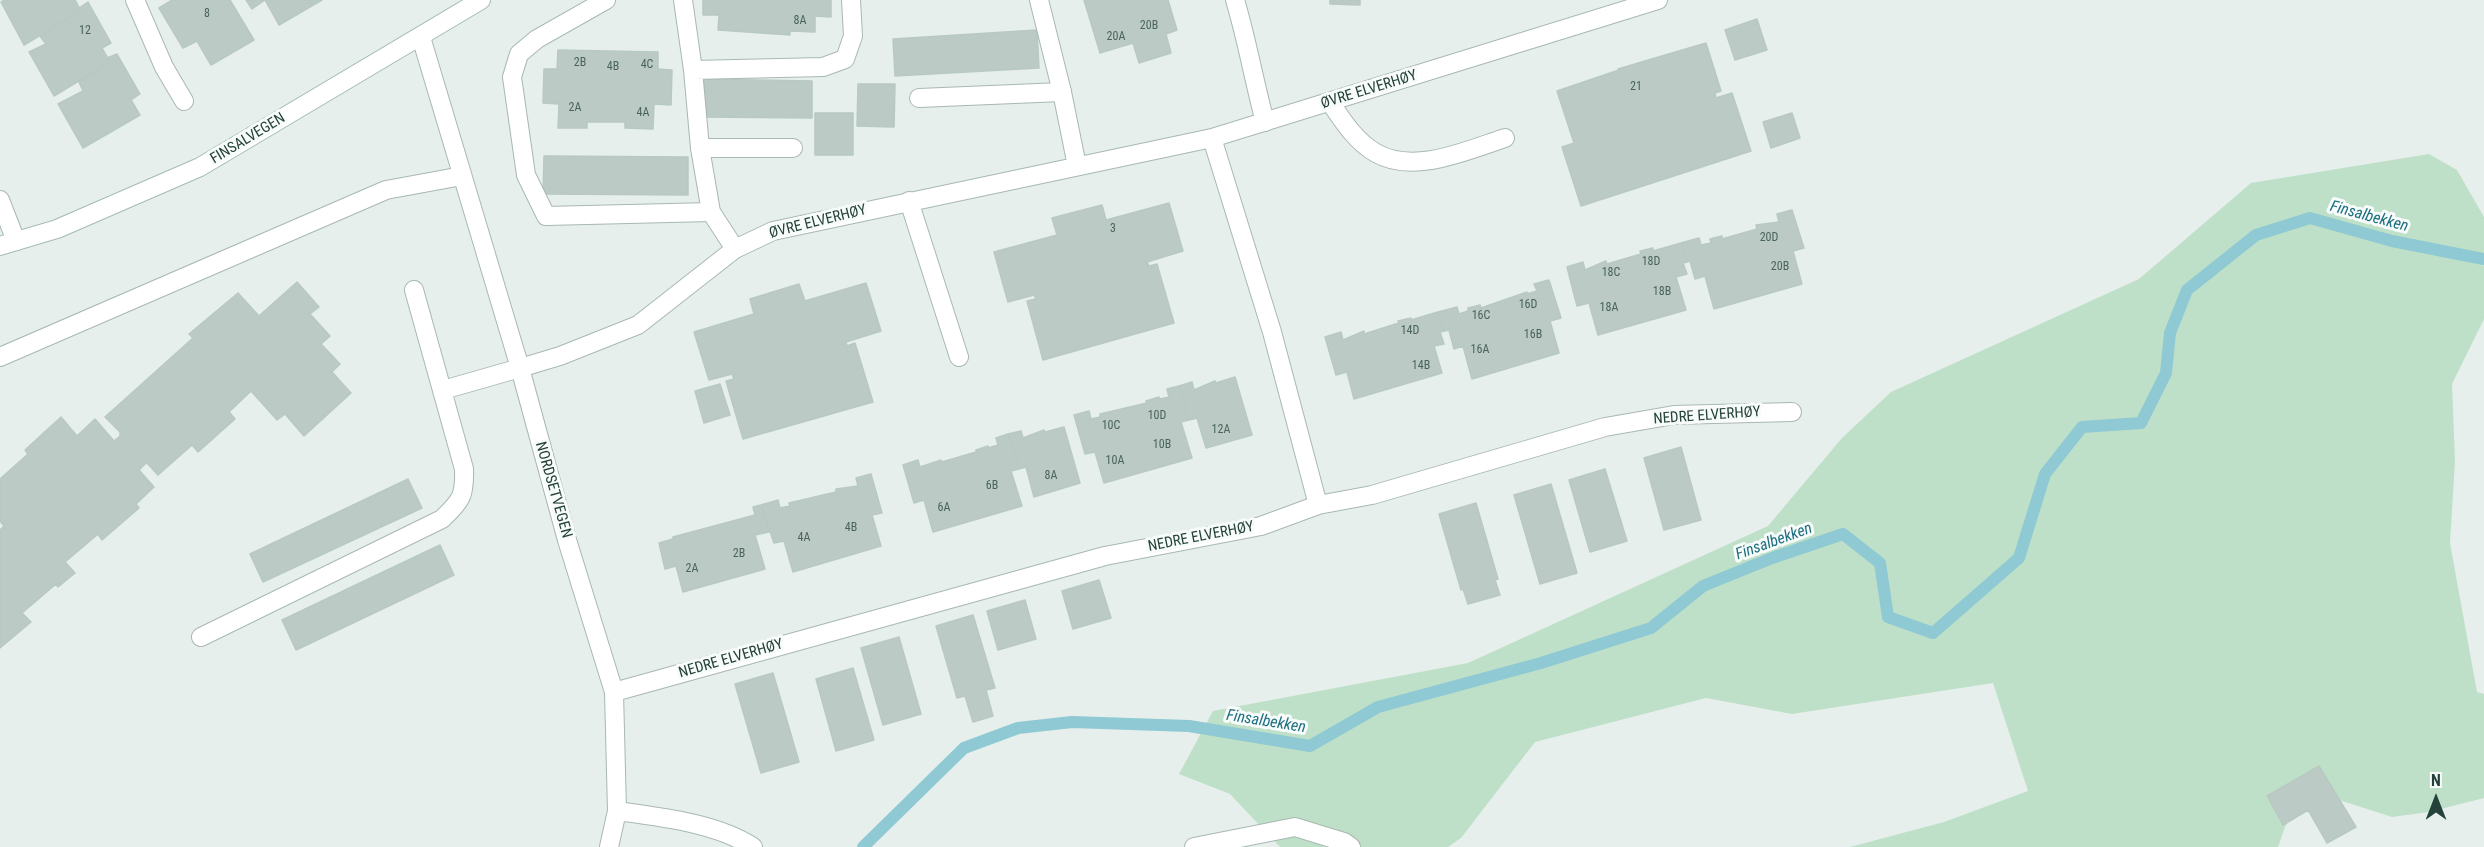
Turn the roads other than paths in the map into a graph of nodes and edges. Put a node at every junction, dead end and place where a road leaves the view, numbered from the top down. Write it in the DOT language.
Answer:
graph roads {
  1 [pos="135,0"];
  2 [pos="481,0"];
  3 [pos="606,0"];
  4 [pos="683,0"];
  5 [pos="851,0"];
  6 [pos="1039,0"];
  7 [pos="1235,0"];
  8 [pos="1658,0"];
  9 [pos="421,37"];
  10 [pos="693,70"];
  11 [pos="1062,92"];
  12 [pos="920,98"];
  13 [pos="184,101"];
  14 [pos="1330,102"];
  15 [pos="1264,122"];
  16 [pos="1212,138"];
  17 [pos="1505,138"];
  18 [pos="700,148"];
  19 [pos="793,148"];
  20 [pos="1077,166"];
  21 [pos="462,176"];
  22 [pos="0,200"];
  23 [pos="909,201"];
  24 [pos="711,213"];
  25 [pos="8,243"];
  26 [pos="735,249"];
  27 [pos="414,290"];
  28 [pos="0,357"];
  29 [pos="959,357"];
  30 [pos="520,368"];
  31 [pos="443,390"];
  32 [pos="1792,412"];
  33 [pos="1318,505"];
  34 [pos="201,637"];
  35 [pos="614,692"];
  36 [pos="616,811"];
  37 [pos="609,847"];
  38 [pos="752,847"];
  39 [pos="1194,847"];
  40 [pos="1351,847"];
  1 -- 13 [label="street"];
  2 -- 9 [label="street, FINSALVEGEN"];
  3 -- 24 [label="street"];
  4 -- 10 [label="street"];
  5 -- 10 [label="street"];
  6 -- 11 [label="street"];
  7 -- 15 [label="street"];
  8 -- 14 [label="street, ØVRE ELVERHØY"];
  9 -- 21 [label="street, NORDSETVEGEN"];
  9 -- 25 [label="street, FINSALVEGEN"];
  10 -- 18 [label="street"];
  11 -- 12 [label="street"];
  11 -- 20 [label="street"];
  14 -- 15 [label="street, ØVRE ELVERHØY"];
  14 -- 17 [label="street"];
  15 -- 16 [label="street, ØVRE ELVERHØY"];
  16 -- 20 [label="street, ØVRE ELVERHØY"];
  16 -- 33 [label="street"];
  18 -- 19 [label="street"];
  18 -- 24 [label="street"];
  20 -- 23 [label="street, ØVRE ELVERHØY"];
  21 -- 28 [label="street"];
  21 -- 30 [label="street, NORDSETVEGEN"];
  22 -- 25 [label="street"];
  23 -- 26 [label="street, ØVRE ELVERHØY"];
  23 -- 29 [label="street"];
  24 -- 26 [label="street"];
  26 -- 30 [label="street, ØVRE ELVERHØY"];
  27 -- 31 [label="street"];
  30 -- 31 [label="street, ØVRE ELVERHØY"];
  30 -- 35 [label="street, NORDSETVEGEN"];
  31 -- 34 [label="street"];
  32 -- 33 [label="street, NEDRE ELVERHØY"];
  33 -- 35 [label="street, NEDRE ELVERHØY"];
  35 -- 36 [label="street, NORDSETVEGEN"];
  36 -- 37 [label="street, NORDSETVEGEN"];
  36 -- 38 [label="street"];
  39 -- 40 [label="street"];
}
